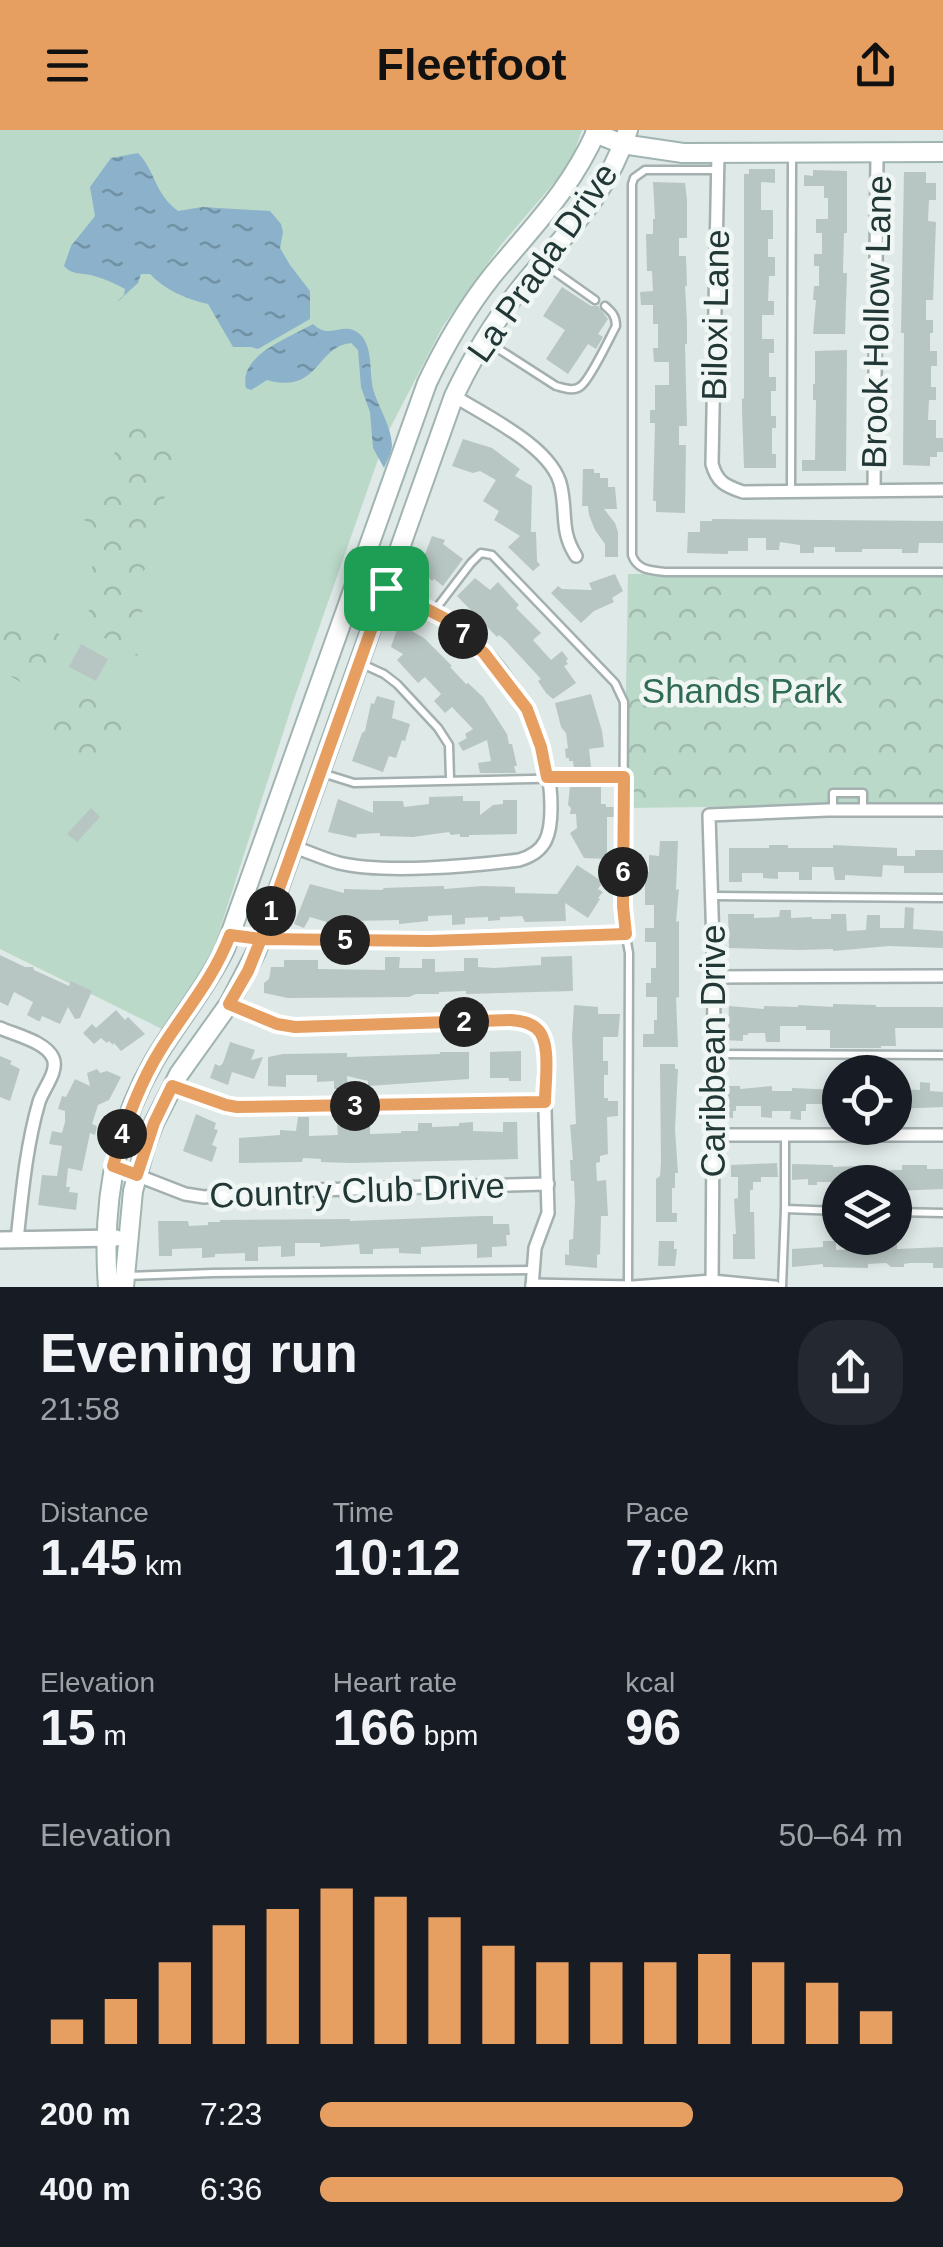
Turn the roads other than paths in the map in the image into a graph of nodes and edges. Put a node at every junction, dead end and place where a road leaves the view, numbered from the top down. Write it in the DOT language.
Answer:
graph roads {
  1 [pos="596,132"];
  2 [pos="625,137"];
  3 [pos="943,152"];
  4 [pos="792,153"];
  5 [pos="877,154"];
  6 [pos="718,162"];
  7 [pos="543,263"];
  8 [pos="595,300"];
  9 [pos="604,306"];
  10 [pos="484,340"];
  11 [pos="454,396"];
  12 [pos="874,490"];
  13 [pos="943,490"];
  14 [pos="791,491"];
  15 [pos="576,556"];
  16 [pos="943,572"];
  17 [pos="386,588"];
  18 [pos="434,612"];
  19 [pos="359,662"];
  20 [pos="320,772"];
  21 [pos="547,777"];
  22 [pos="624,777"];
  23 [pos="450,780"];
  24 [pos="943,810"];
  25 [pos="294,846"];
  26 [pos="712,896"];
  27 [pos="943,898"];
  28 [pos="626,934"];
  29 [pos="230,935"];
  30 [pos="261,939"];
  31 [pos="943,976"];
  32 [pos="714,977"];
  33 [pos="229,1004"];
  34 [pos="0,1028"];
  35 [pos="714,1054"];
  36 [pos="943,1054"];
  37 [pos="172,1086"];
  38 [pos="545,1102"];
  39 [pos="784,1134"];
  40 [pos="943,1134"];
  41 [pos="714,1135"];
  42 [pos="113,1166"];
  43 [pos="137,1175"];
  44 [pos="548,1184"];
  45 [pos="785,1209"];
  46 [pos="822,1210"];
  47 [pos="912,1212"];
  48 [pos="943,1213"];
  49 [pos="106,1238"];
  50 [pos="129,1238"];
  51 [pos="8,1240"];
  52 [pos="533,1270"];
  53 [pos="125,1282"];
  54 [pos="712,1284"];
  55 [pos="532,1286"];
  56 [pos="108,1287"];
  57 [pos="628,1287"];
  58 [pos="779,1287"];
  1 -- 2 [label="main road"];
  1 -- 29 [label="main road, La Prada Drive"];
  2 -- 6 [label="main road"];
  2 -- 7 [label="main road, La Prada Drive"];
  3 -- 5 [label="main road"];
  4 -- 5 [label="main road"];
  4 -- 6 [label="main road"];
  4 -- 14 [label="lane"];
  5 -- 12 [label="street, Brook Hollow Lane"];
  6 -- 14 [label="street, Biloxi Lane"];
  6 -- 16 [label="lane"];
  7 -- 8 [label="lane"];
  7 -- 10 [label="main road, La Prada Drive"];
  9 -- 10 [label="lane"];
  10 -- 11 [label="main road, La Prada Drive"];
  11 -- 15 [label="street"];
  11 -- 17 [label="main road, La Prada Drive"];
  12 -- 13 [label="street"];
  12 -- 14 [label="street"];
  17 -- 18 [label="street"];
  17 -- 19 [label="main road, La Prada Drive"];
  18 -- 21 [label="street"];
  18 -- 22 [label="lane"];
  19 -- 20 [label="main road, La Prada Drive"];
  19 -- 23 [label="lane"];
  20 -- 23 [label="lane"];
  20 -- 25 [label="main road, La Prada Drive"];
  21 -- 22 [label="lane"];
  21 -- 23 [label="lane"];
  21 -- 25 [label="street"];
  22 -- 28 [label="lane"];
  24 -- 26 [label="street, Caribbean Drive"];
  25 -- 30 [label="main road, La Prada Drive"];
  26 -- 27 [label="lane"];
  26 -- 32 [label="street, Caribbean Drive"];
  28 -- 30 [label="lane"];
  28 -- 57 [label="lane"];
  29 -- 30 [label="main road"];
  29 -- 42 [label="main road, La Prada Drive"];
  30 -- 33 [label="main road, La Prada Drive"];
  31 -- 32 [label="street"];
  32 -- 35 [label="street, Caribbean Drive"];
  33 -- 37 [label="main road, La Prada Drive"];
  33 -- 38 [label="street"];
  34 -- 51 [label="street"];
  35 -- 36 [label="lane"];
  35 -- 41 [label="street, Caribbean Drive"];
  37 -- 38 [label="lane"];
  37 -- 43 [label="main road, La Prada Drive"];
  38 -- 44 [label="street"];
  39 -- 40 [label="street"];
  39 -- 41 [label="street"];
  39 -- 45 [label="lane"];
  41 -- 54 [label="street, Caribbean Drive"];
  42 -- 43 [label="street, Country Club Drive"];
  42 -- 49 [label="main road, La Prada Drive"];
  43 -- 44 [label="street, Country Club Drive"];
  43 -- 50 [label="main road, La Prada Drive"];
  44 -- 52 [label="street"];
  45 -- 46 [label="lane"];
  45 -- 58 [label="lane"];
  47 -- 48 [label="lane"];
  49 -- 50 [label="street"];
  49 -- 51 [label="street"];
  49 -- 56 [label="main road, La Prada Drive"];
  50 -- 53 [label="main road, La Prada Drive"];
  52 -- 53 [label="lane"];
  52 -- 55 [label="street"];
  54 -- 57 [label="street"];
  54 -- 58 [label="street"];
  55 -- 57 [label="street"];
}
